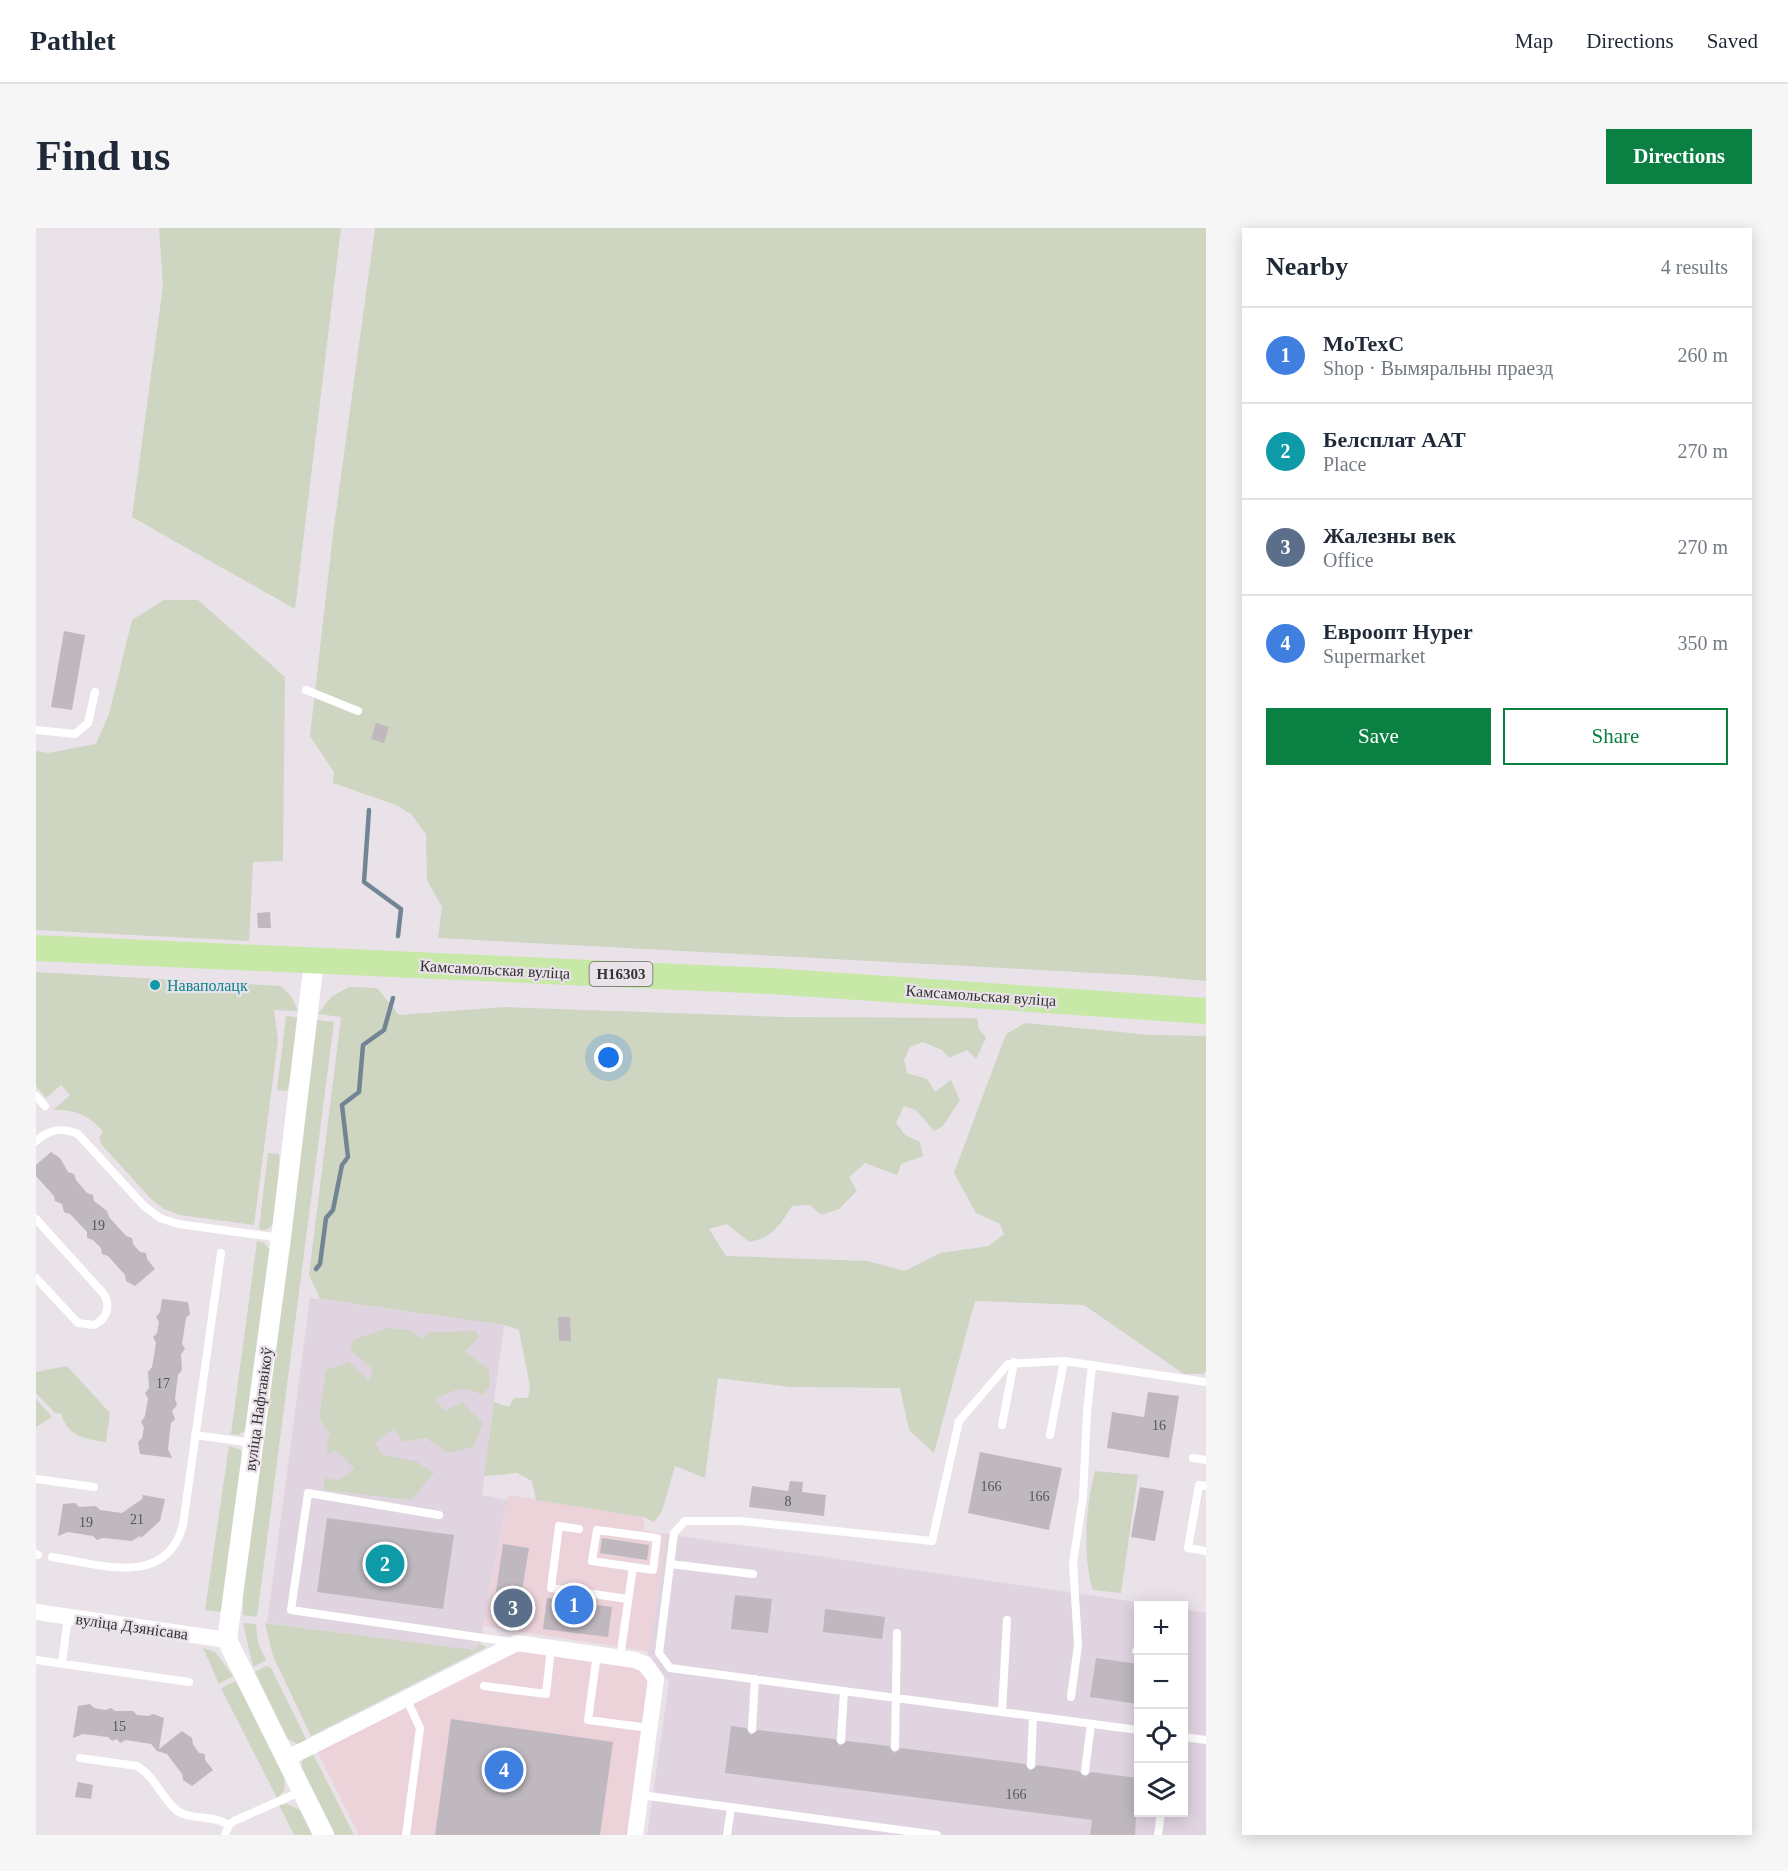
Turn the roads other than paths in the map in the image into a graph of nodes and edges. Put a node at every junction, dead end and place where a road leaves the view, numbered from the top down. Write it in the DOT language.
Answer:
graph roads {
  1 [pos="306,690"];
  2 [pos="95,692"];
  3 [pos="358,711"];
  4 [pos="36,730"];
  5 [pos="36,948"];
  6 [pos="314,961"];
  7 [pos="1206,1011"];
  8 [pos="36,1096"];
  9 [pos="45,1106"];
  10 [pos="36,1141"];
  11 [pos="36,1219"];
  12 [pos="281,1238"];
  13 [pos="221,1253"];
  14 [pos="36,1278"];
  15 [pos="1064,1361"];
  16 [pos="1014,1362"];
  17 [pos="1092,1365"];
  18 [pos="1206,1382"];
  19 [pos="1002,1425"];
  20 [pos="195,1435"];
  21 [pos="1050,1435"];
  22 [pos="254,1443"];
  23 [pos="1193,1458"];
  24 [pos="1206,1460"];
  25 [pos="36,1479"];
  26 [pos="1206,1486"];
  27 [pos="94,1487"];
  28 [pos="439,1515"];
  29 [pos="579,1529"];
  30 [pos="1206,1551"];
  31 [pos="52,1557"];
  32 [pos="670,1564"];
  33 [pos="633,1567"];
  34 [pos="753,1574"];
  35 [pos="628,1599"];
  36 [pos="36,1612"];
  37 [pos="68,1617"];
  38 [pos="1007,1620"];
  39 [pos="897,1633"];
  40 [pos="227,1640"];
  41 [pos="517,1643"];
  42 [pos="551,1648"];
  43 [pos="659,1653"];
  44 [pos="597,1654"];
  45 [pos="620,1658"];
  46 [pos="36,1660"];
  47 [pos="62,1663"];
  48 [pos="670,1668"];
  49 [pos="653,1670"];
  50 [pos="755,1679"];
  51 [pos="189,1682"];
  52 [pos="484,1686"];
  53 [pos="844,1690"];
  54 [pos="1071,1697"];
  55 [pos="406,1698"];
  56 [pos="896,1698"];
  57 [pos="1002,1712"];
  58 [pos="1033,1716"];
  59 [pos="1091,1724"];
  60 [pos="649,1728"];
  61 [pos="752,1729"];
  62 [pos="1134,1730"];
  63 [pos="1188,1738"];
  64 [pos="841,1740"];
  65 [pos="1206,1740"];
  66 [pos="895,1747"];
  67 [pos="80,1758"];
  68 [pos="286,1759"];
  69 [pos="1031,1765"];
  70 [pos="1085,1772"];
  71 [pos="302,1791"];
  72 [pos="641,1795"];
  73 [pos="731,1808"];
  74 [pos="1160,1817"];
  75 [pos="229,1825"];
  76 [pos="225,1835"];
  77 [pos="324,1835"];
  78 [pos="406,1835"];
  79 [pos="635,1835"];
  80 [pos="727,1835"];
  81 [pos="937,1835"];
  82 [pos="1158,1835"];
  1 -- 3 [label="lane"];
  2 -- 4 [label="lane"];
  5 -- 6 [label="main road, Камсамольская вуліца / Н16303"];
  6 -- 7 [label="main road, Камсамольская вуліца / Н16303"];
  6 -- 12 [label="street, вуліца Нафтавікоў"];
  8 -- 9 [label="lane"];
  10 -- 12 [label="lane"];
  11 -- 14 [label="lane"];
  12 -- 22 [label="street, вуліца Нафтавікоў"];
  13 -- 20 [label="lane"];
  15 -- 16 [label="lane"];
  15 -- 17 [label="lane"];
  15 -- 21 [label="lane"];
  16 -- 19 [label="lane"];
  16 -- 32 [label="lane"];
  17 -- 18 [label="lane"];
  17 -- 54 [label="lane"];
  20 -- 22 [label="lane"];
  20 -- 31 [label="lane"];
  22 -- 40 [label="street, вуліца Нафтавікоў"];
  23 -- 24 [label="lane"];
  25 -- 27 [label="lane"];
  26 -- 30 [label="lane"];
  28 -- 41 [label="lane"];
  29 -- 35 [label="lane"];
  32 -- 34 [label="lane"];
  32 -- 43 [label="lane"];
  33 -- 33 [label="lane"];
  33 -- 35 [label="lane"];
  35 -- 45 [label="lane"];
  36 -- 37 [label="street, вуліца Дзянісава"];
  37 -- 40 [label="street, вуліца Дзянісава"];
  37 -- 47 [label="lane"];
  38 -- 57 [label="lane"];
  39 -- 56 [label="lane"];
  40 -- 68 [label="street"];
  41 -- 42 [label="street"];
  41 -- 55 [label="street"];
  42 -- 44 [label="street"];
  42 -- 52 [label="lane"];
  43 -- 48 [label="lane"];
  43 -- 49 [label="lane"];
  44 -- 45 [label="street"];
  44 -- 60 [label="lane"];
  45 -- 49 [label="street"];
  46 -- 47 [label="lane"];
  47 -- 51 [label="lane"];
  48 -- 49 [label="lane"];
  48 -- 50 [label="lane"];
  49 -- 60 [label="street"];
  50 -- 53 [label="lane"];
  50 -- 61 [label="lane"];
  53 -- 56 [label="lane"];
  53 -- 64 [label="lane"];
  55 -- 68 [label="street"];
  55 -- 78 [label="lane"];
  56 -- 57 [label="lane"];
  56 -- 66 [label="lane"];
  57 -- 58 [label="lane"];
  58 -- 59 [label="lane"];
  58 -- 69 [label="lane"];
  59 -- 62 [label="lane"];
  59 -- 70 [label="lane"];
  60 -- 72 [label="street"];
  63 -- 65 [label="lane"];
  67 -- 75 [label="lane"];
  68 -- 71 [label="street"];
  71 -- 75 [label="lane"];
  71 -- 77 [label="street"];
  72 -- 73 [label="lane"];
  72 -- 79 [label="street"];
  73 -- 80 [label="lane"];
  73 -- 81 [label="lane"];
  74 -- 82 [label="lane"];
  75 -- 76 [label="lane"];
}
